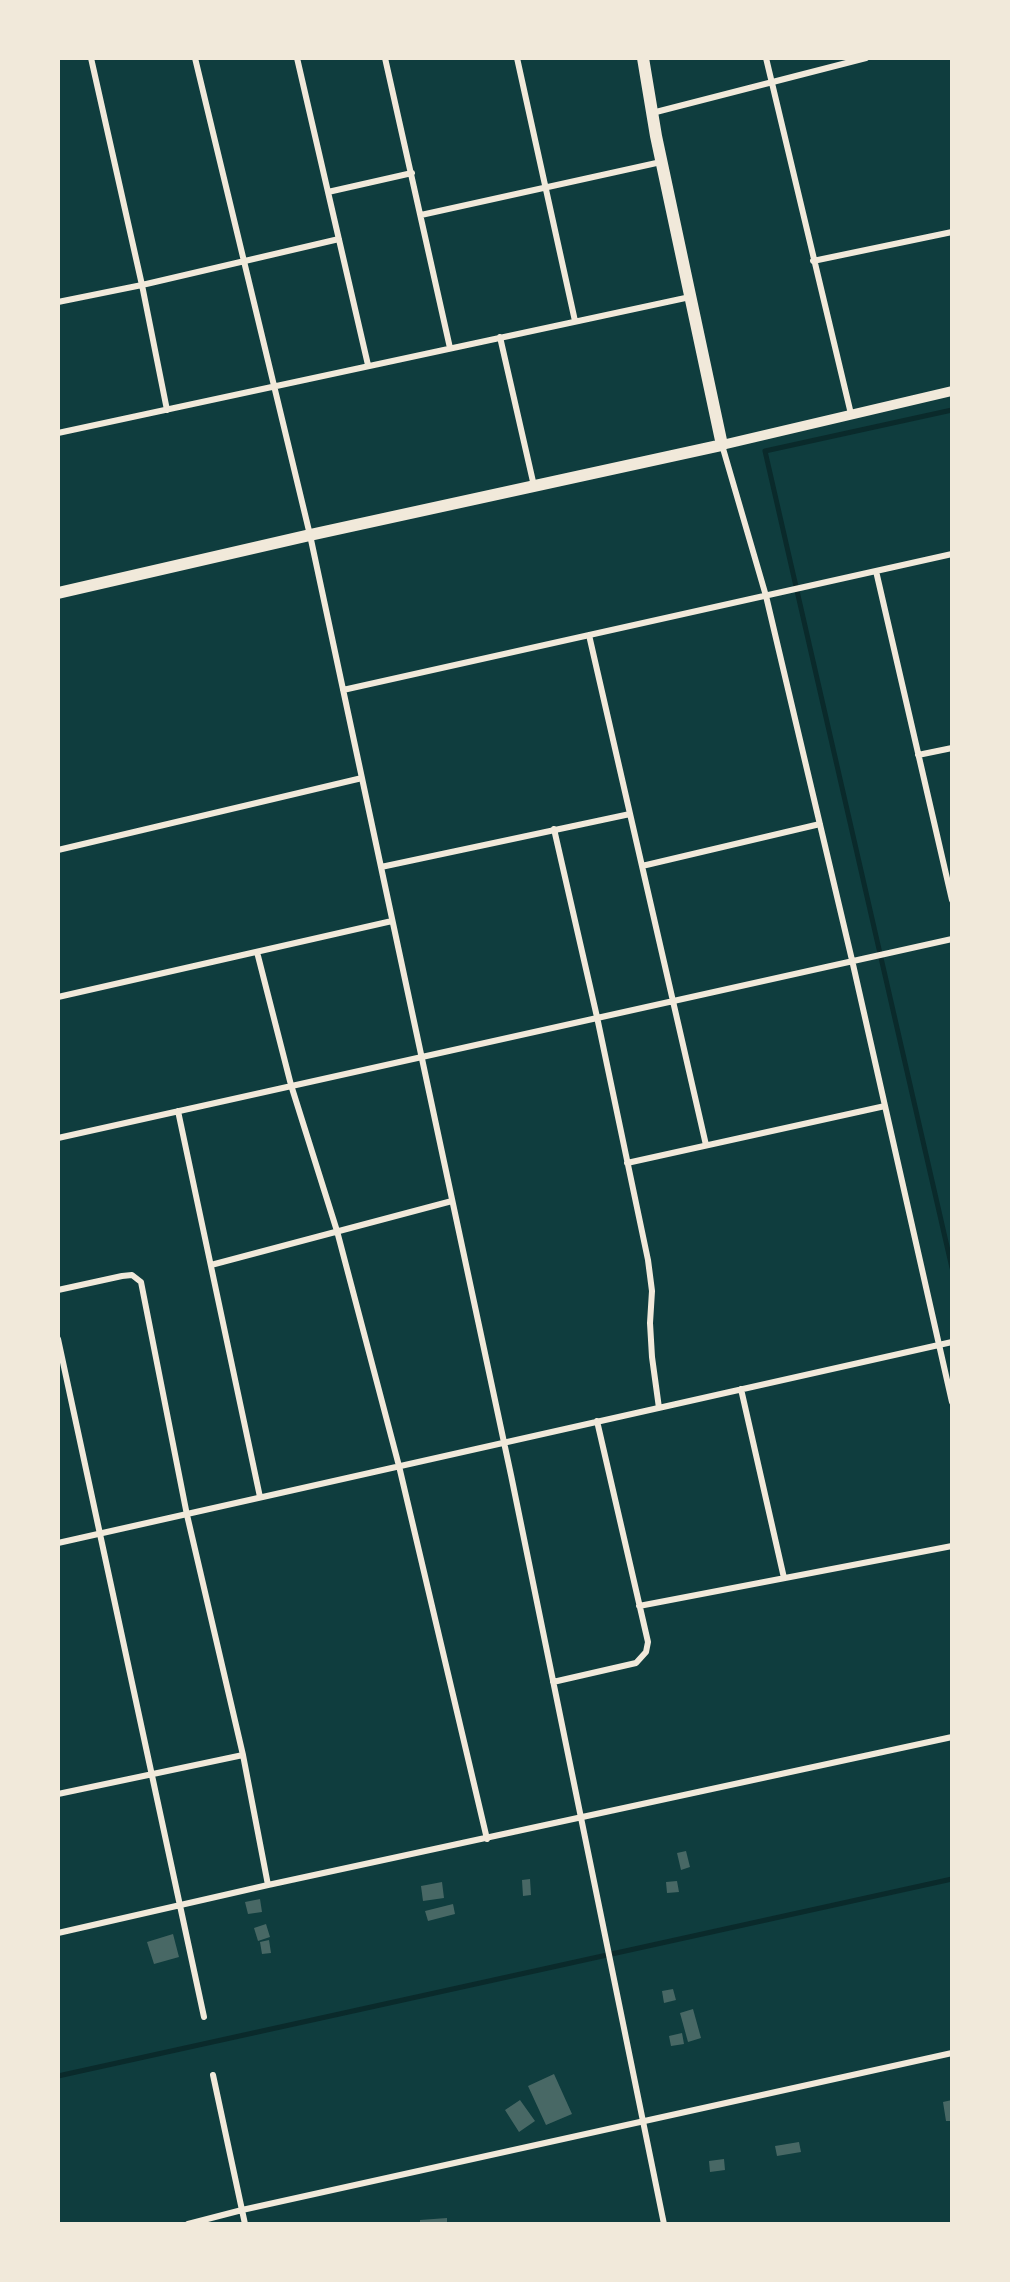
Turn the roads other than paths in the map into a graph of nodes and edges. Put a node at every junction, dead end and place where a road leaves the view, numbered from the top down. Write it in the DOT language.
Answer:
graph roads {
  1 [pos="91,58"];
  2 [pos="195,58"];
  3 [pos="297,58"];
  4 [pos="385,58"];
  5 [pos="517,58"];
  6 [pos="643,58"];
  7 [pos="766,58"];
  8 [pos="866,58"];
  9 [pos="844,62"];
  10 [pos="771,82"];
  11 [pos="652,113"];
  12 [pos="662,162"];
  13 [pos="412,173"];
  14 [pos="545,188"];
  15 [pos="328,192"];
  16 [pos="421,215"];
  17 [pos="951,232"];
  18 [pos="339,238"];
  19 [pos="244,260"];
  20 [pos="813,261"];
  21 [pos="142,285"];
  22 [pos="690,297"];
  23 [pos="58,302"];
  24 [pos="575,321"];
  25 [pos="500,337"];
  26 [pos="450,348"];
  27 [pos="368,365"];
  28 [pos="274,386"];
  29 [pos="951,391"];
  30 [pos="167,410"];
  31 [pos="851,414"];
  32 [pos="58,433"];
  33 [pos="722,445"];
  34 [pos="534,486"];
  35 [pos="310,535"];
  36 [pos="951,554"];
  37 [pos="876,571"];
  38 [pos="58,593"];
  39 [pos="766,596"];
  40 [pos="589,635"];
  41 [pos="343,690"];
  42 [pos="951,748"];
  43 [pos="918,755"];
  44 [pos="362,778"];
  45 [pos="630,814"];
  46 [pos="820,824"];
  47 [pos="554,830"];
  48 [pos="58,850"];
  49 [pos="642,866"];
  50 [pos="381,867"];
  51 [pos="951,900"];
  52 [pos="392,921"];
  53 [pos="951,939"];
  54 [pos="257,952"];
  55 [pos="852,960"];
  56 [pos="58,997"];
  57 [pos="673,1000"];
  58 [pos="597,1017"];
  59 [pos="421,1056"];
  60 [pos="291,1085"];
  61 [pos="885,1106"];
  62 [pos="178,1111"];
  63 [pos="58,1138"];
  64 [pos="706,1144"];
  65 [pos="627,1163"];
  66 [pos="452,1201"];
  67 [pos="337,1231"];
  68 [pos="211,1265"];
  69 [pos="58,1290"];
  70 [pos="58,1339"];
  71 [pos="951,1342"];
  72 [pos="939,1345"];
  73 [pos="741,1389"];
  74 [pos="951,1402"];
  75 [pos="659,1408"];
  76 [pos="597,1422"];
  77 [pos="504,1443"];
  78 [pos="399,1466"];
  79 [pos="260,1497"];
  80 [pos="187,1515"];
  81 [pos="100,1533"];
  82 [pos="58,1543"];
  83 [pos="951,1546"];
  84 [pos="784,1578"];
  85 [pos="639,1606"];
  86 [pos="553,1682"];
  87 [pos="951,1737"];
  88 [pos="243,1755"];
  89 [pos="152,1775"];
  90 [pos="58,1794"];
  91 [pos="580,1818"];
  92 [pos="487,1839"];
  93 [pos="268,1885"];
  94 [pos="181,1906"];
  95 [pos="58,1933"];
  96 [pos="204,2017"];
  97 [pos="951,2053"];
  98 [pos="213,2075"];
  99 [pos="643,2121"];
  100 [pos="242,2210"];
  101 [pos="188,2223"];
  102 [pos="245,2223"];
  103 [pos="664,2223"];
  1 -- 21 [label="street"];
  2 -- 19 [label="street"];
  3 -- 15 [label="street"];
  4 -- 13 [label="street"];
  5 -- 14 [label="street"];
  6 -- 11 [label="main road"];
  7 -- 10 [label="street"];
  8 -- 9 [label="street"];
  9 -- 10 [label="street"];
  10 -- 11 [label="street"];
  10 -- 20 [label="street"];
  11 -- 12 [label="main road"];
  12 -- 14 [label="street"];
  12 -- 22 [label="main road"];
  13 -- 15 [label="street"];
  13 -- 16 [label="street"];
  14 -- 16 [label="street"];
  14 -- 24 [label="street"];
  15 -- 18 [label="street"];
  16 -- 26 [label="street"];
  17 -- 20 [label="street"];
  18 -- 19 [label="street"];
  18 -- 27 [label="street"];
  19 -- 21 [label="street"];
  19 -- 28 [label="street"];
  20 -- 31 [label="street"];
  21 -- 23 [label="street"];
  21 -- 30 [label="street"];
  22 -- 24 [label="street"];
  22 -- 33 [label="main road"];
  24 -- 25 [label="street"];
  25 -- 26 [label="street"];
  25 -- 34 [label="street"];
  26 -- 27 [label="street"];
  27 -- 28 [label="street"];
  28 -- 30 [label="street"];
  28 -- 35 [label="street"];
  29 -- 31 [label="street"];
  30 -- 32 [label="street"];
  31 -- 33 [label="street"];
  33 -- 34 [label="main road"];
  33 -- 39 [label="street"];
  34 -- 35 [label="main road"];
  35 -- 38 [label="main road"];
  35 -- 41 [label="street"];
  36 -- 37 [label="street"];
  37 -- 39 [label="street"];
  37 -- 43 [label="street"];
  39 -- 40 [label="street"];
  39 -- 46 [label="street"];
  40 -- 41 [label="street"];
  40 -- 45 [label="street"];
  41 -- 44 [label="street"];
  42 -- 43 [label="street"];
  43 -- 51 [label="street"];
  44 -- 48 [label="street"];
  44 -- 50 [label="street"];
  45 -- 47 [label="street"];
  45 -- 49 [label="street"];
  46 -- 49 [label="street"];
  46 -- 55 [label="street"];
  47 -- 50 [label="street"];
  47 -- 58 [label="street"];
  49 -- 57 [label="street"];
  50 -- 52 [label="street"];
  52 -- 54 [label="street"];
  52 -- 59 [label="street"];
  53 -- 55 [label="street"];
  54 -- 56 [label="street"];
  54 -- 60 [label="street"];
  55 -- 57 [label="street"];
  55 -- 61 [label="street"];
  57 -- 58 [label="street"];
  57 -- 64 [label="street"];
  58 -- 59 [label="street"];
  58 -- 65 [label="street"];
  59 -- 60 [label="street"];
  59 -- 66 [label="street"];
  60 -- 62 [label="street"];
  60 -- 67 [label="street"];
  61 -- 64 [label="street"];
  61 -- 72 [label="street"];
  62 -- 63 [label="street"];
  62 -- 68 [label="street"];
  64 -- 65 [label="street"];
  65 -- 75 [label="street"];
  66 -- 67 [label="street"];
  66 -- 77 [label="street"];
  67 -- 68 [label="street"];
  67 -- 78 [label="street"];
  68 -- 79 [label="street"];
  69 -- 80 [label="street"];
  70 -- 81 [label="street"];
  71 -- 72 [label="street"];
  72 -- 73 [label="street"];
  72 -- 74 [label="street"];
  73 -- 75 [label="street"];
  73 -- 84 [label="street"];
  75 -- 76 [label="street"];
  76 -- 77 [label="street"];
  76 -- 85 [label="street"];
  77 -- 78 [label="street"];
  77 -- 86 [label="street"];
  78 -- 79 [label="street"];
  78 -- 92 [label="street"];
  79 -- 80 [label="street"];
  80 -- 81 [label="street"];
  80 -- 88 [label="street"];
  81 -- 82 [label="street"];
  81 -- 89 [label="street"];
  83 -- 84 [label="street"];
  84 -- 85 [label="street"];
  85 -- 86 [label="street"];
  86 -- 91 [label="street"];
  87 -- 91 [label="street"];
  88 -- 89 [label="street"];
  88 -- 93 [label="street"];
  89 -- 90 [label="street"];
  89 -- 94 [label="street"];
  91 -- 92 [label="street"];
  91 -- 99 [label="street"];
  92 -- 93 [label="street"];
  93 -- 94 [label="street"];
  94 -- 95 [label="street"];
  94 -- 96 [label="street"];
  97 -- 99 [label="street"];
  98 -- 100 [label="street"];
  99 -- 100 [label="street"];
  99 -- 103 [label="street"];
  100 -- 101 [label="street"];
  100 -- 102 [label="street"];
}
